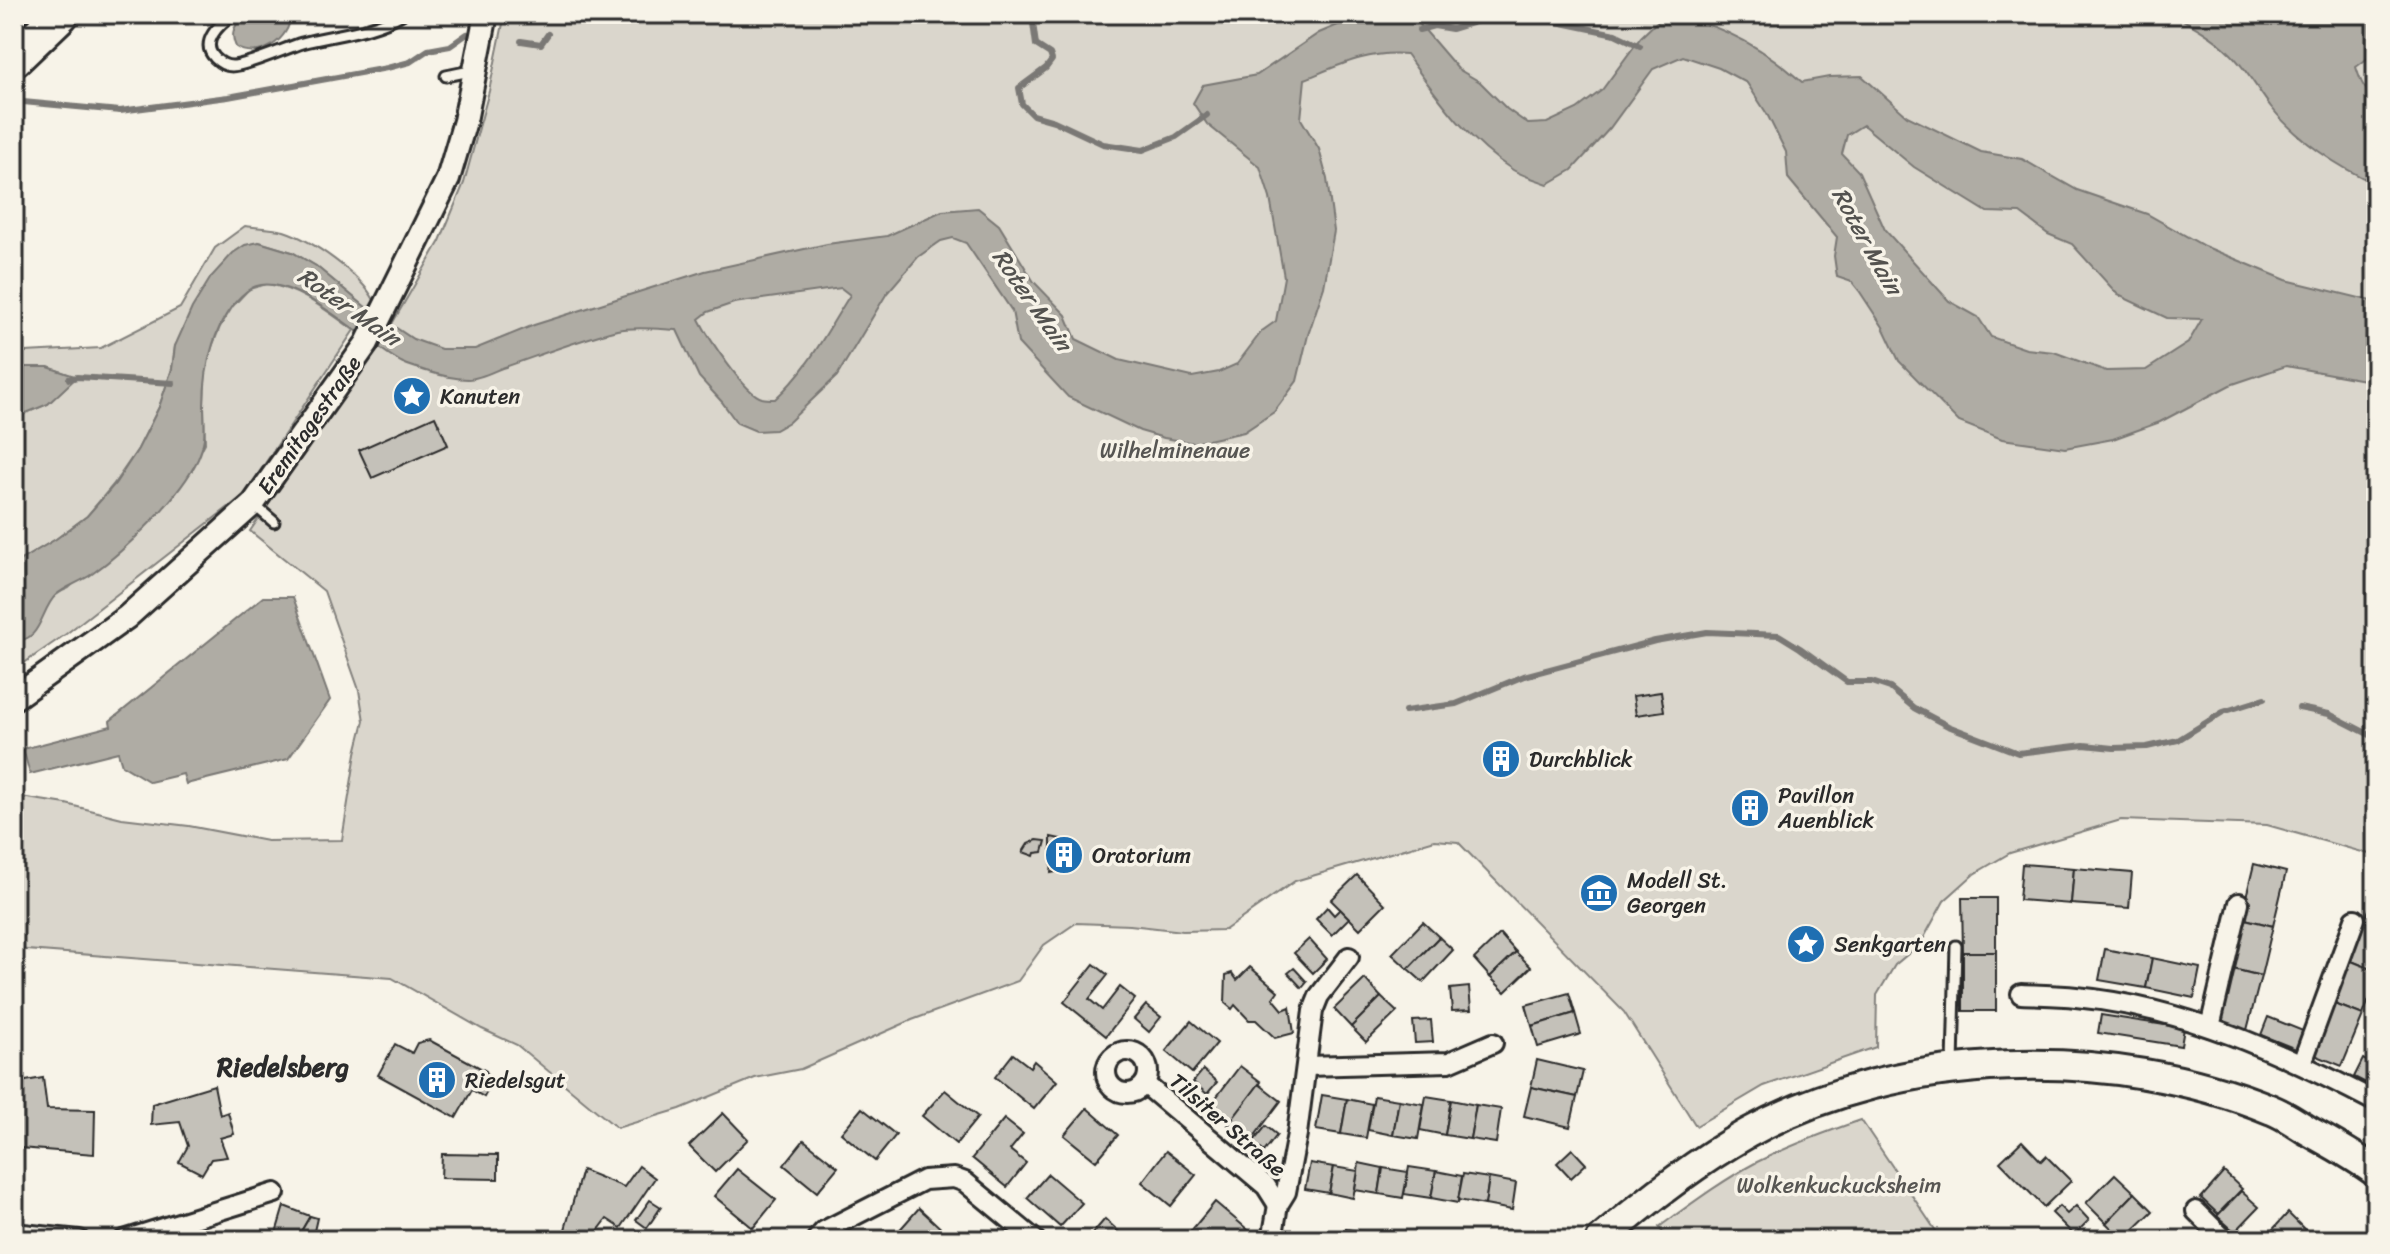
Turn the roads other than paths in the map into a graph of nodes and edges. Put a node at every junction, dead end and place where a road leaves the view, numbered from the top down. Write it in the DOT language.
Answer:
graph roads {
  1 [pos="61,14"];
  2 [pos="233,14"];
  3 [pos="402,14"];
  4 [pos="485,19"];
  5 [pos="14,59"];
  6 [pos="478,60"];
  7 [pos="446,76"];
  8 [pos="253,504"];
  9 [pos="274,522"];
  10 [pos="14,698"];
  11 [pos="2239,903"];
  12 [pos="2355,919"];
  13 [pos="1956,946"];
  14 [pos="1349,957"];
  15 [pos="2021,994"];
  16 [pos="2210,1027"];
  17 [pos="1493,1043"];
  18 [pos="2302,1063"];
  19 [pos="1307,1066"];
  20 [pos="1953,1069"];
  21 [pos="1145,1084"];
  22 [pos="2376,1102"];
  23 [pos="2376,1172"];
  24 [pos="275,1193"];
  25 [pos="1278,1205"];
  26 [pos="2196,1211"];
  27 [pos="14,1233"];
  28 [pos="79,1240"];
  29 [pos="124,1240"];
  30 [pos="816,1240"];
  31 [pos="1035,1240"];
  32 [pos="1272,1240"];
  33 [pos="1601,1240"];
  34 [pos="2225,1240"];
  1 -- 5 [label="highway"];
  2 -- 3 [label="lane"];
  4 -- 6 [label="street, Eremitagestraße"];
  6 -- 7 [label="lane"];
  6 -- 8 [label="street, Eremitagestraße"];
  8 -- 9 [label="lane"];
  8 -- 10 [label="street, Eremitagestraße"];
  11 -- 16 [label="street"];
  12 -- 18 [label="street"];
  13 -- 20 [label="lane"];
  14 -- 19 [label="street, Tilsiter Straße"];
  15 -- 16 [label="street"];
  16 -- 18 [label="street"];
  17 -- 19 [label="street"];
  18 -- 22 [label="street"];
  19 -- 25 [label="street, Tilsiter Straße"];
  20 -- 23 [label="main road"];
  20 -- 33 [label="main road"];
  21 -- 25 [label="street, Tilsiter Straße"];
  24 -- 29 [label="street"];
  25 -- 32 [label="street, Tilsiter Straße"];
  26 -- 34 [label="street"];
  27 -- 28 [label="street"];
  30 -- 31 [label="street"];
}
